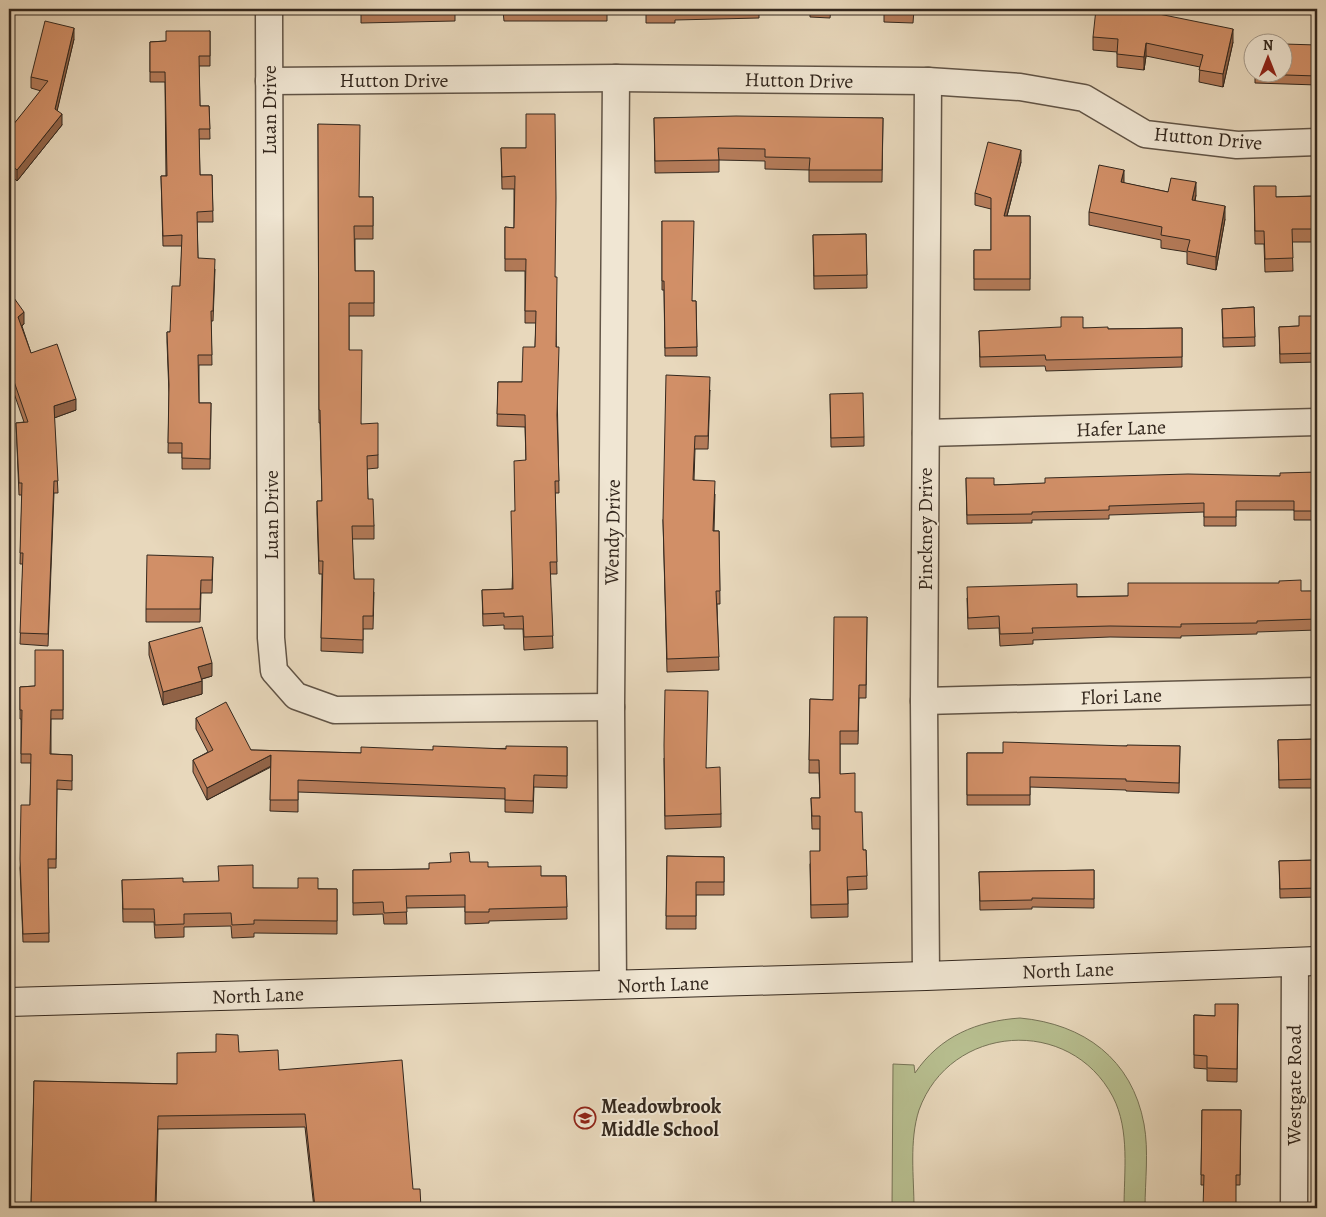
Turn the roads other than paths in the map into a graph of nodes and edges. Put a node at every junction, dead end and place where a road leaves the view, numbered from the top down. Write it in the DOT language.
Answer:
graph roads {
  1 [pos="269,9"];
  2 [pos="616,78"];
  3 [pos="269,81"];
  4 [pos="928,81"];
  5 [pos="1317,142"];
  6 [pos="1317,422"];
  7 [pos="926,433"];
  8 [pos="1317,691"];
  9 [pos="924,701"];
  10 [pos="611,707"];
  11 [pos="1306,961"];
  12 [pos="926,976"];
  13 [pos="613,986"];
  14 [pos="9,1002"];
  15 [pos="1294,1208"];
  1 -- 3 [label="street, Luan Drive"];
  2 -- 3 [label="street, Hutton Drive"];
  2 -- 4 [label="street, Hutton Drive"];
  2 -- 10 [label="street, Wendy Drive"];
  3 -- 10 [label="street, Luan Drive"];
  4 -- 5 [label="street, Hutton Drive"];
  4 -- 7 [label="street, Pinckney Drive"];
  6 -- 7 [label="street, Hafer Lane"];
  7 -- 9 [label="street, Pinckney Drive"];
  8 -- 9 [label="street, Flori Lane"];
  9 -- 12 [label="street, Pinckney Drive"];
  10 -- 13 [label="street, Wendy Drive"];
  11 -- 12 [label="street, North Lane"];
  11 -- 15 [label="street, Westgate Road"];
  12 -- 13 [label="street, North Lane"];
  13 -- 14 [label="street, North Lane"];
}
